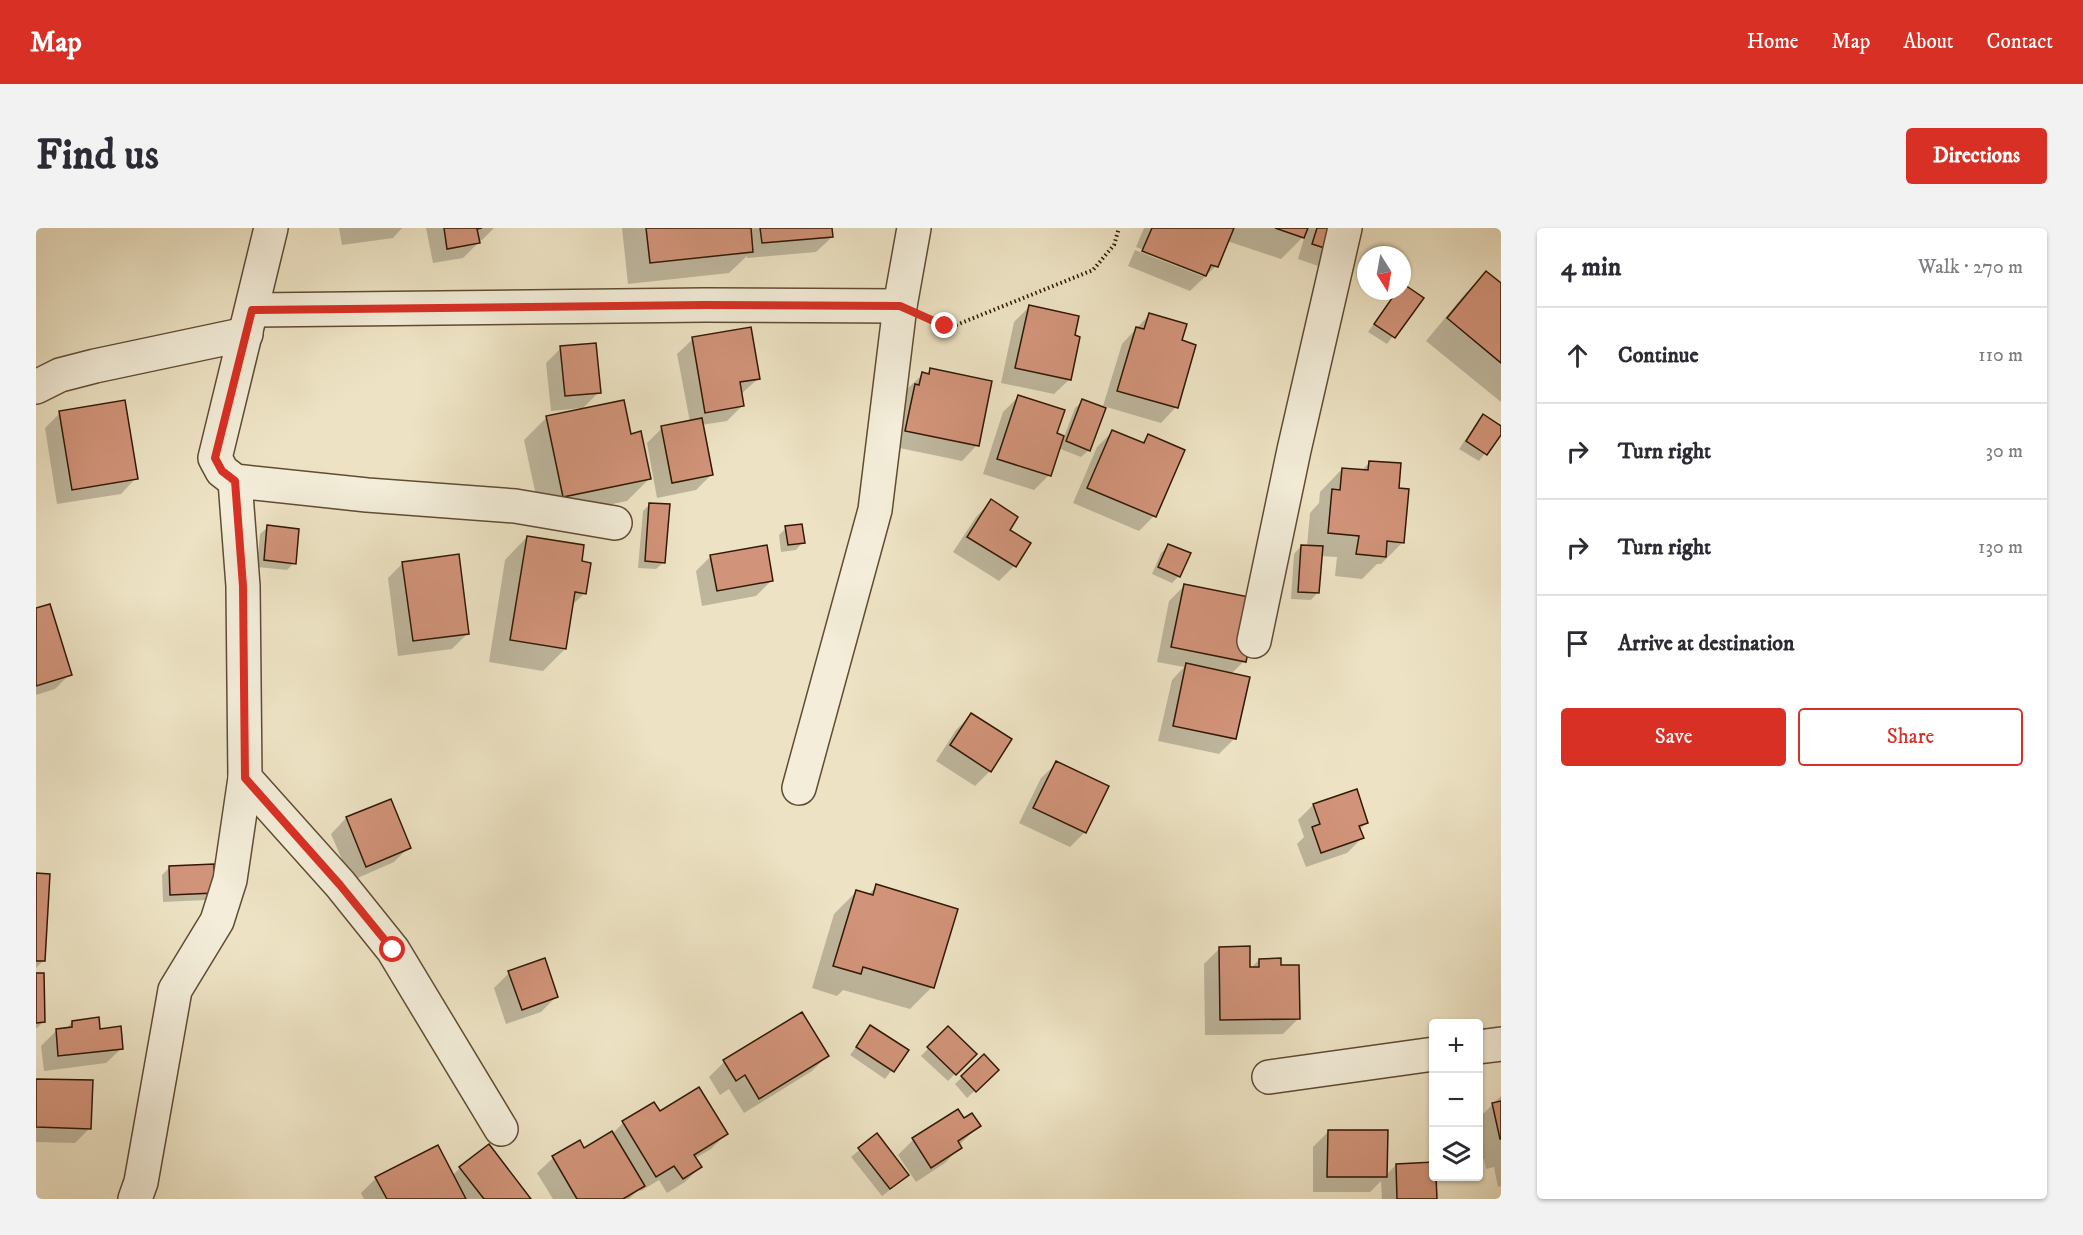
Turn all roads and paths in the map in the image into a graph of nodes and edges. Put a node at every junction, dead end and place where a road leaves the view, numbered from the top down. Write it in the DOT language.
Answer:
graph roads {
  1 [pos="271,228"];
  2 [pos="914,228"];
  3 [pos="1119,228"];
  4 [pos="1345,228"];
  5 [pos="900,306"];
  6 [pos="249,322"];
  7 [pos="36,387"];
  8 [pos="235,481"];
  9 [pos="615,523"];
  10 [pos="1254,641"];
  11 [pos="245,778"];
  12 [pos="799,788"];
  13 [pos="1501,1044"];
  14 [pos="1483,1046"];
  15 [pos="1429,1055"];
  16 [pos="1269,1077"];
  17 [pos="501,1129"];
  18 [pos="135,1199"];
  1 -- 6 [label="street"];
  2 -- 5 [label="street"];
  3 -- 5 [label="path"];
  4 -- 10 [label="street"];
  5 -- 6 [label="street"];
  5 -- 12 [label="street"];
  6 -- 7 [label="street"];
  6 -- 8 [label="street"];
  8 -- 9 [label="street"];
  8 -- 11 [label="street"];
  11 -- 17 [label="street"];
  11 -- 18 [label="street"];
  13 -- 14 [label="street"];
  15 -- 16 [label="street"];
}
